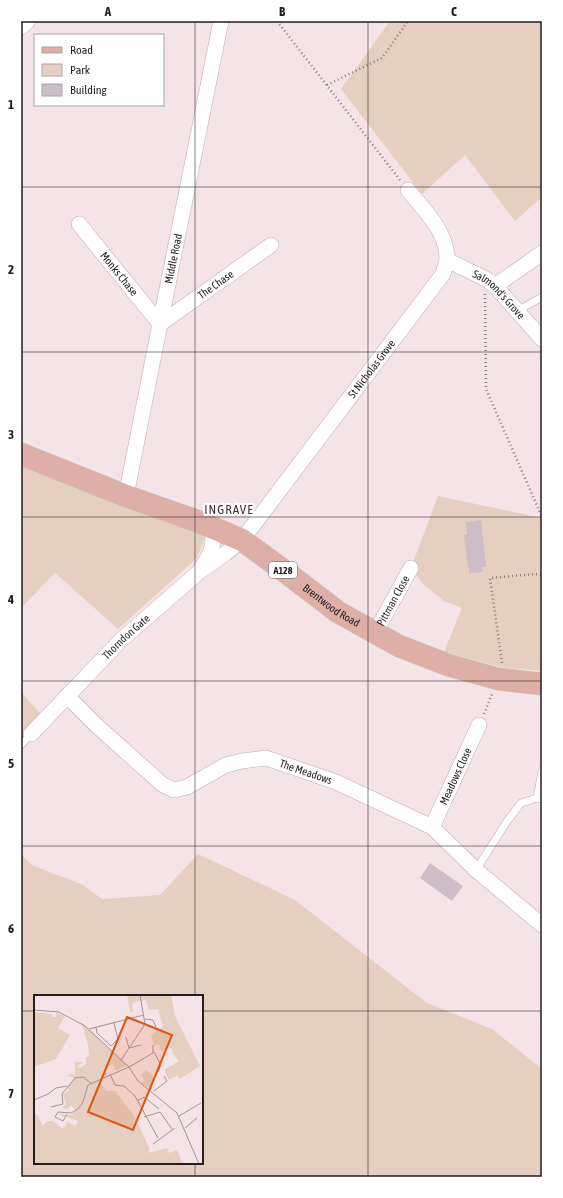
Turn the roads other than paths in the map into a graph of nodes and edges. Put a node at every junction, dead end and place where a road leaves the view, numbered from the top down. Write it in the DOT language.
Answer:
graph roads {
  1 [pos="28,21"];
  2 [pos="221,21"];
  3 [pos="21,26"];
  4 [pos="408,190"];
  5 [pos="79,224"];
  6 [pos="271,245"];
  7 [pos="541,255"];
  8 [pos="447,260"];
  9 [pos="495,286"];
  10 [pos="542,297"];
  11 [pos="517,311"];
  12 [pos="160,324"];
  13 [pos="542,339"];
  14 [pos="21,454"];
  15 [pos="126,496"];
  16 [pos="212,528"];
  17 [pos="242,540"];
  18 [pos="411,568"];
  19 [pos="199,572"];
  20 [pos="375,634"];
  21 [pos="542,684"];
  22 [pos="66,696"];
  23 [pos="479,725"];
  24 [pos="26,739"];
  25 [pos="542,770"];
  26 [pos="540,799"];
  27 [pos="432,827"];
  28 [pos="476,870"];
  29 [pos="542,925"];
  1 -- 3 [label="street"];
  2 -- 12 [label="street, Middle Road"];
  4 -- 8 [label="street"];
  5 -- 12 [label="street, Monks Chase"];
  6 -- 12 [label="street, The Chase"];
  7 -- 9 [label="street"];
  8 -- 9 [label="street, Salmond's Grove"];
  8 -- 17 [label="street, St Nicholas Grove"];
  9 -- 11 [label="street, Salmond's Grove"];
  10 -- 11 [label="lane"];
  11 -- 13 [label="street, Salmond's Grove"];
  12 -- 15 [label="street, Middle Road"];
  14 -- 15 [label="main road, Brentwood Road / A128"];
  15 -- 16 [label="main road, Brentwood Road / A128"];
  16 -- 17 [label="main road, Brentwood Road / A128"];
  16 -- 19 [label="street"];
  17 -- 19 [label="street, Thorndon Gate"];
  17 -- 20 [label="main road, Brentwood Road / A128"];
  18 -- 20 [label="street, Pittman Close"];
  19 -- 22 [label="street, Thorndon Gate"];
  20 -- 21 [label="main road, Brentwood Road / A128"];
  22 -- 24 [label="street, Thorndon Gate"];
  22 -- 27 [label="street, The Meadows"];
  23 -- 27 [label="street, Meadows Close"];
  25 -- 26 [label="lane"];
  26 -- 28 [label="lane"];
  27 -- 28 [label="street, The Meadows"];
  28 -- 29 [label="street, The Meadows"];
}
